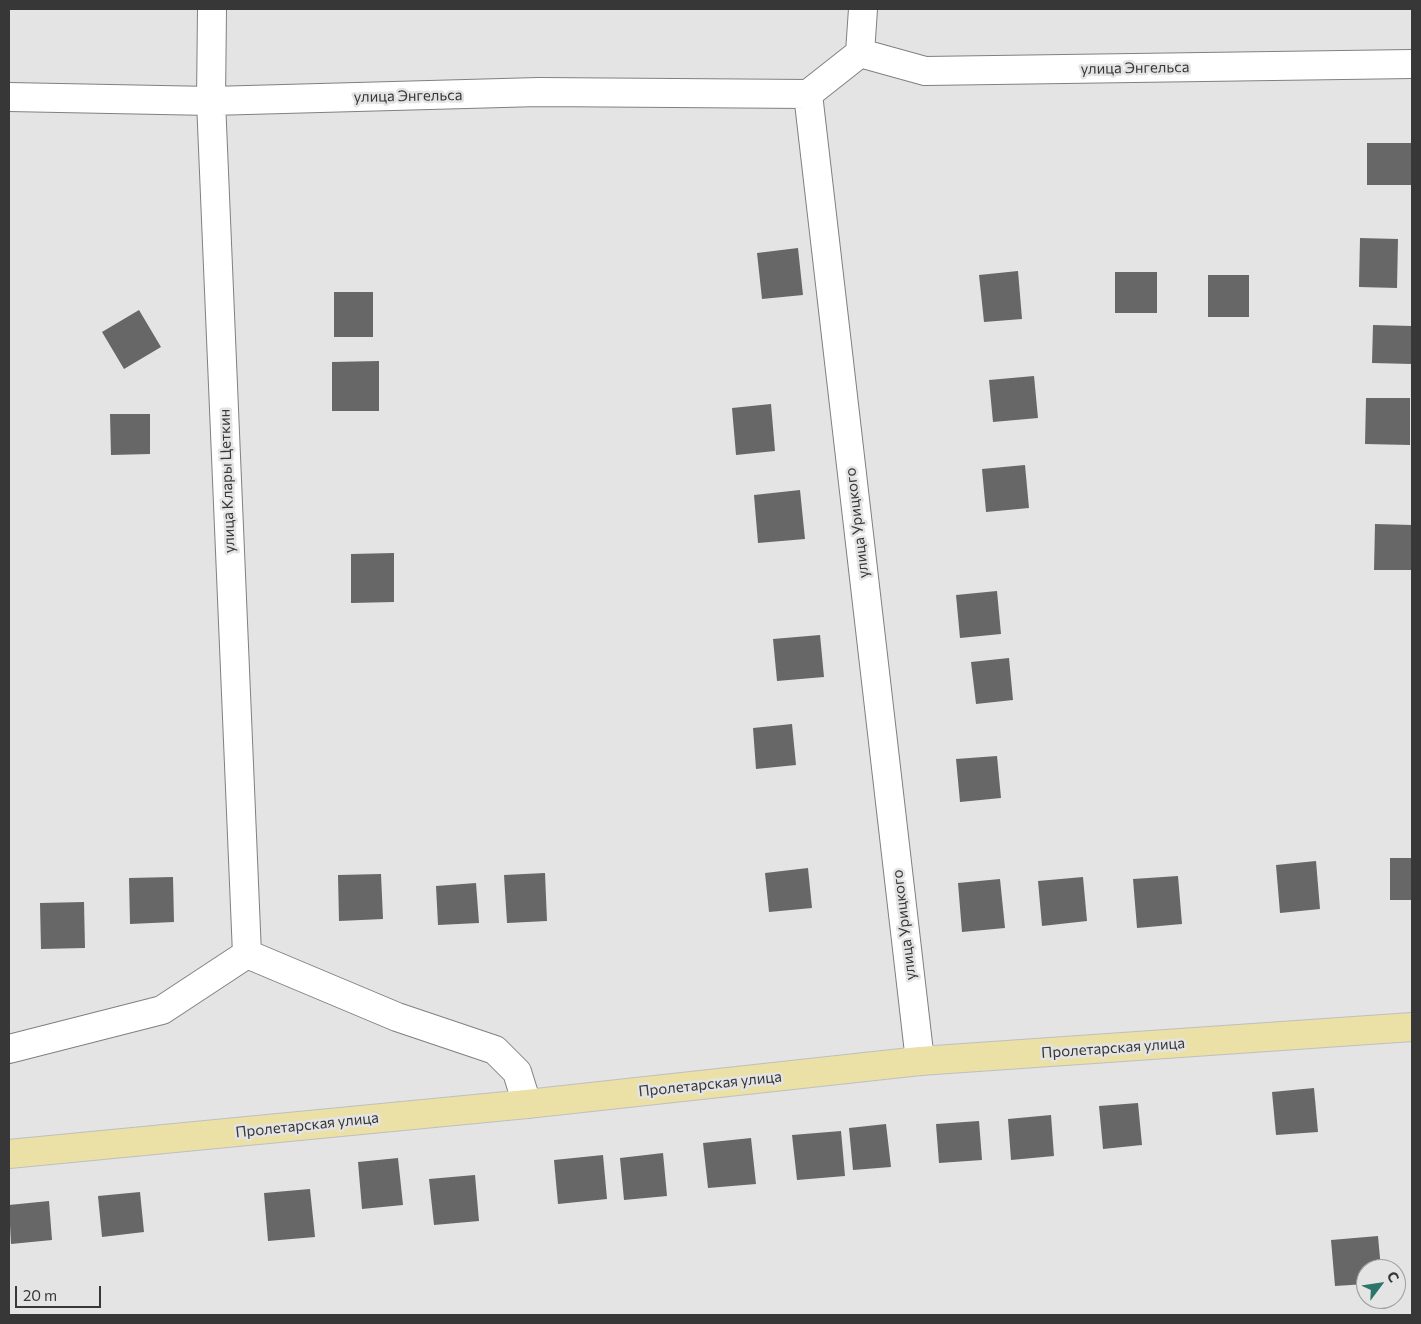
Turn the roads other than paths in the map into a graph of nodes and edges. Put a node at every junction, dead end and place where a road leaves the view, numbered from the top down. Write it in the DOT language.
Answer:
graph roads {
  1 [pos="212,9"];
  2 [pos="863,9"];
  3 [pos="860,53"];
  4 [pos="1412,64"];
  5 [pos="808,94"];
  6 [pos="9,97"];
  7 [pos="211,101"];
  8 [pos="247,954"];
  9 [pos="1412,1027"];
  10 [pos="9,1049"];
  11 [pos="920,1061"];
  12 [pos="527,1104"];
  13 [pos="9,1154"];
  1 -- 7 [label="street, улица Клары Цеткин"];
  2 -- 3 [label="street"];
  3 -- 4 [label="street, улица Энгельса"];
  3 -- 5 [label="street"];
  5 -- 7 [label="street, улица Энгельса"];
  5 -- 11 [label="street, улица Урицкого"];
  6 -- 7 [label="street, улица Энгельса"];
  7 -- 8 [label="street, улица Клары Цеткин"];
  8 -- 10 [label="street"];
  8 -- 12 [label="street"];
  9 -- 11 [label="main road, Пролетарская улица"];
  11 -- 12 [label="main road, Пролетарская улица"];
  12 -- 13 [label="main road, Пролетарская улица"];
}
